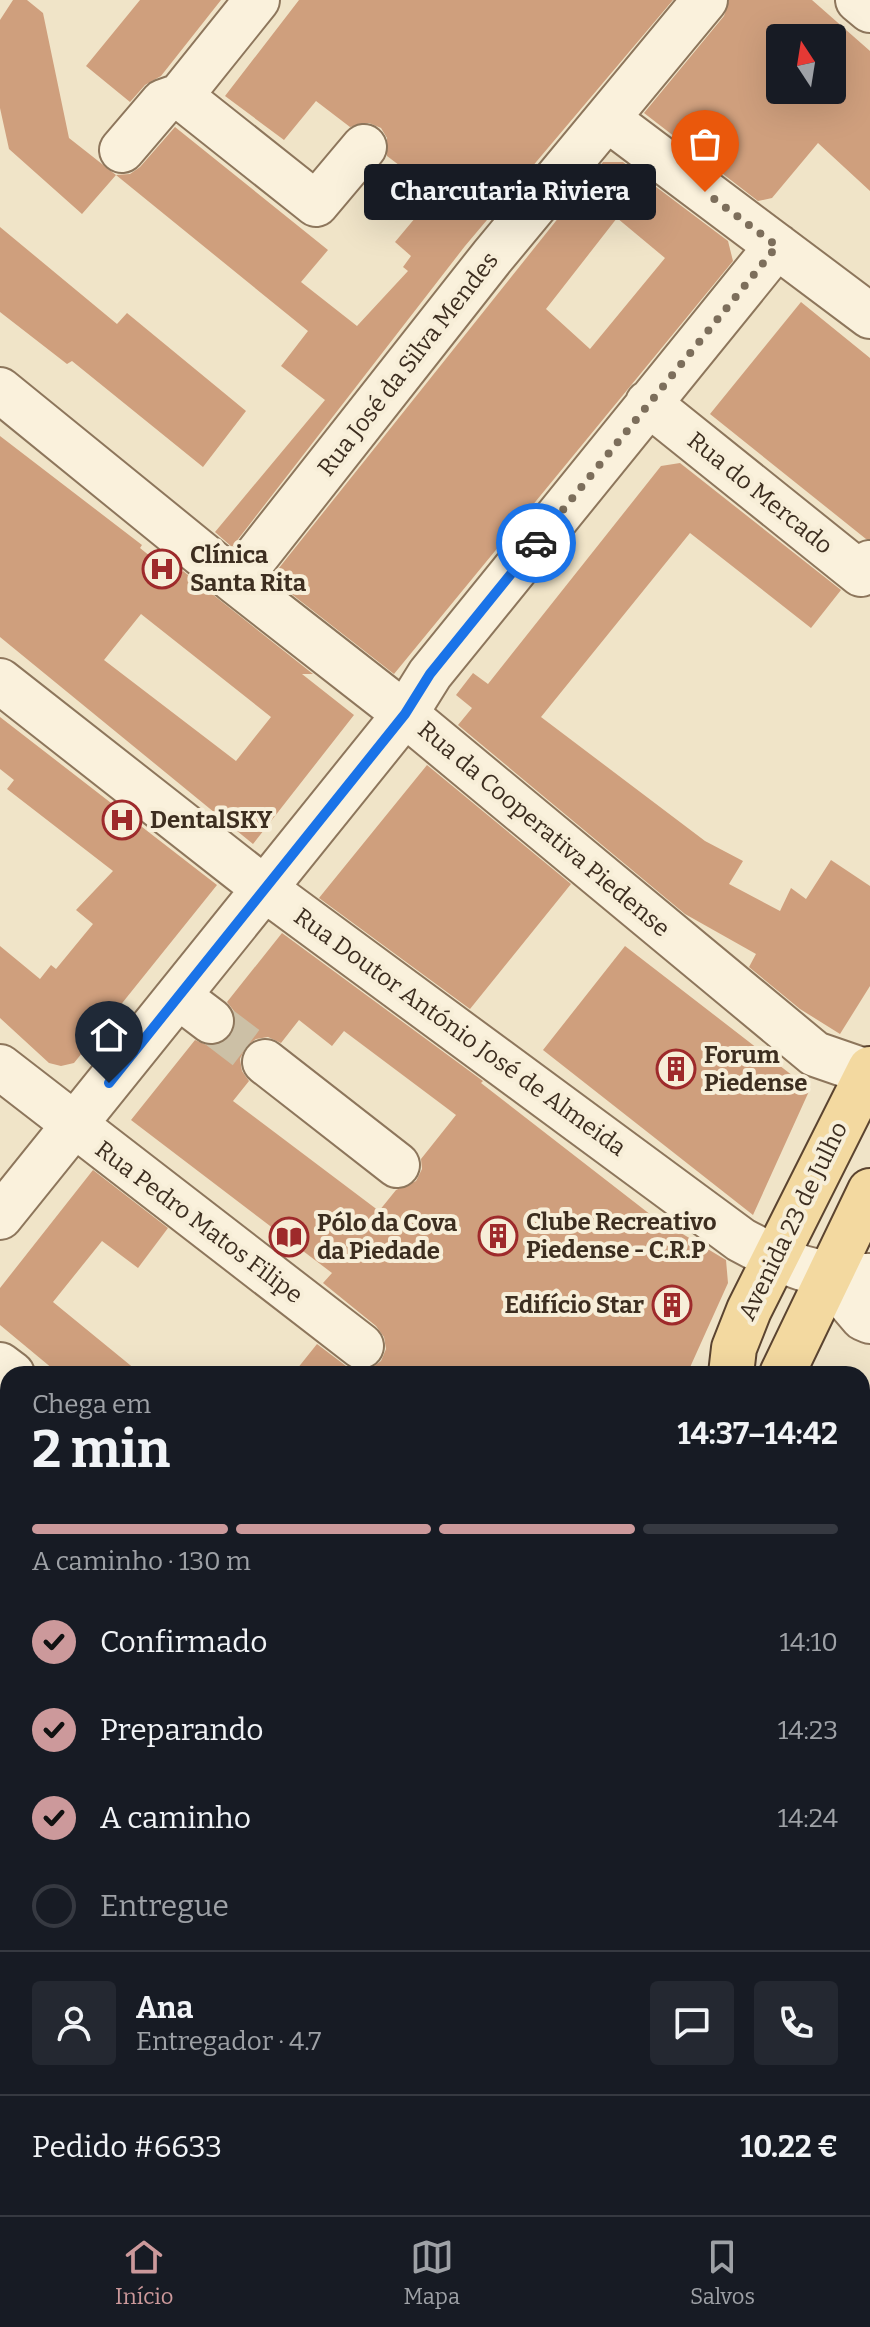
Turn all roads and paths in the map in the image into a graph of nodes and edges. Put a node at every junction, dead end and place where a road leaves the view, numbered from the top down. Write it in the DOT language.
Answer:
graph roads {
  1 [pos="257,0"];
  2 [pos="705,0"];
  3 [pos="858,0"];
  4 [pos="870,10"];
  5 [pos="180,96"];
  6 [pos="609,120"];
  7 [pos="364,147"];
  8 [pos="122,150"];
  9 [pos="777,246"];
  10 [pos="870,316"];
  11 [pos="0,390"];
  12 [pos="648,403"];
  13 [pos="870,563"];
  14 [pos="236,582"];
  15 [pos="0,681"];
  16 [pos="405,714"];
  17 [pos="265,889"];
  18 [pos="265,1062"];
  19 [pos="0,1067"];
  20 [pos="869,1072"];
  21 [pos="74,1126"];
  22 [pos="397,1165"];
  23 [pos="870,1191"];
  24 [pos="0,1217"];
  25 [pos="774,1258"];
  26 [pos="849,1277"];
  27 [pos="870,1321"];
  28 [pos="361,1346"];
  29 [pos="732,1366"];
  30 [pos="788,1366"];
  1 -- 5 [label="street"];
  2 -- 6 [label="street, Rua José da Silva Mendes"];
  3 -- 4 [label="street"];
  5 -- 7 [label="street"];
  5 -- 8 [label="street"];
  6 -- 9 [label="street"];
  6 -- 14 [label="street, Rua José da Silva Mendes"];
  9 -- 10 [label="street"];
  9 -- 12 [label="street"];
  11 -- 14 [label="street, Rua da Cooperativa Piedense"];
  12 -- 13 [label="street, Rua do Mercado"];
  12 -- 16 [label="street"];
  14 -- 16 [label="street, Rua da Cooperativa Piedense"];
  15 -- 17 [label="street, Rua Doutor António José de Almeida"];
  16 -- 17 [label="street"];
  16 -- 20 [label="street, Rua da Cooperativa Piedense"];
  17 -- 21 [label="street"];
  17 -- 25 [label="street, Rua Doutor António José de Almeida"];
  18 -- 22 [label="street"];
  19 -- 21 [label="street, Rua Pedro Matos Filipe"];
  20 -- 25 [label="main road, Avenida 23 de Julho"];
  21 -- 24 [label="street"];
  21 -- 28 [label="street, Rua Pedro Matos Filipe"];
  23 -- 26 [label="main road"];
  25 -- 26 [label="street, Rua Doutor António José de Almeida"];
  25 -- 29 [label="main road, Avenida 23 de Julho"];
  26 -- 27 [label="street"];
  26 -- 30 [label="main road"];
}
